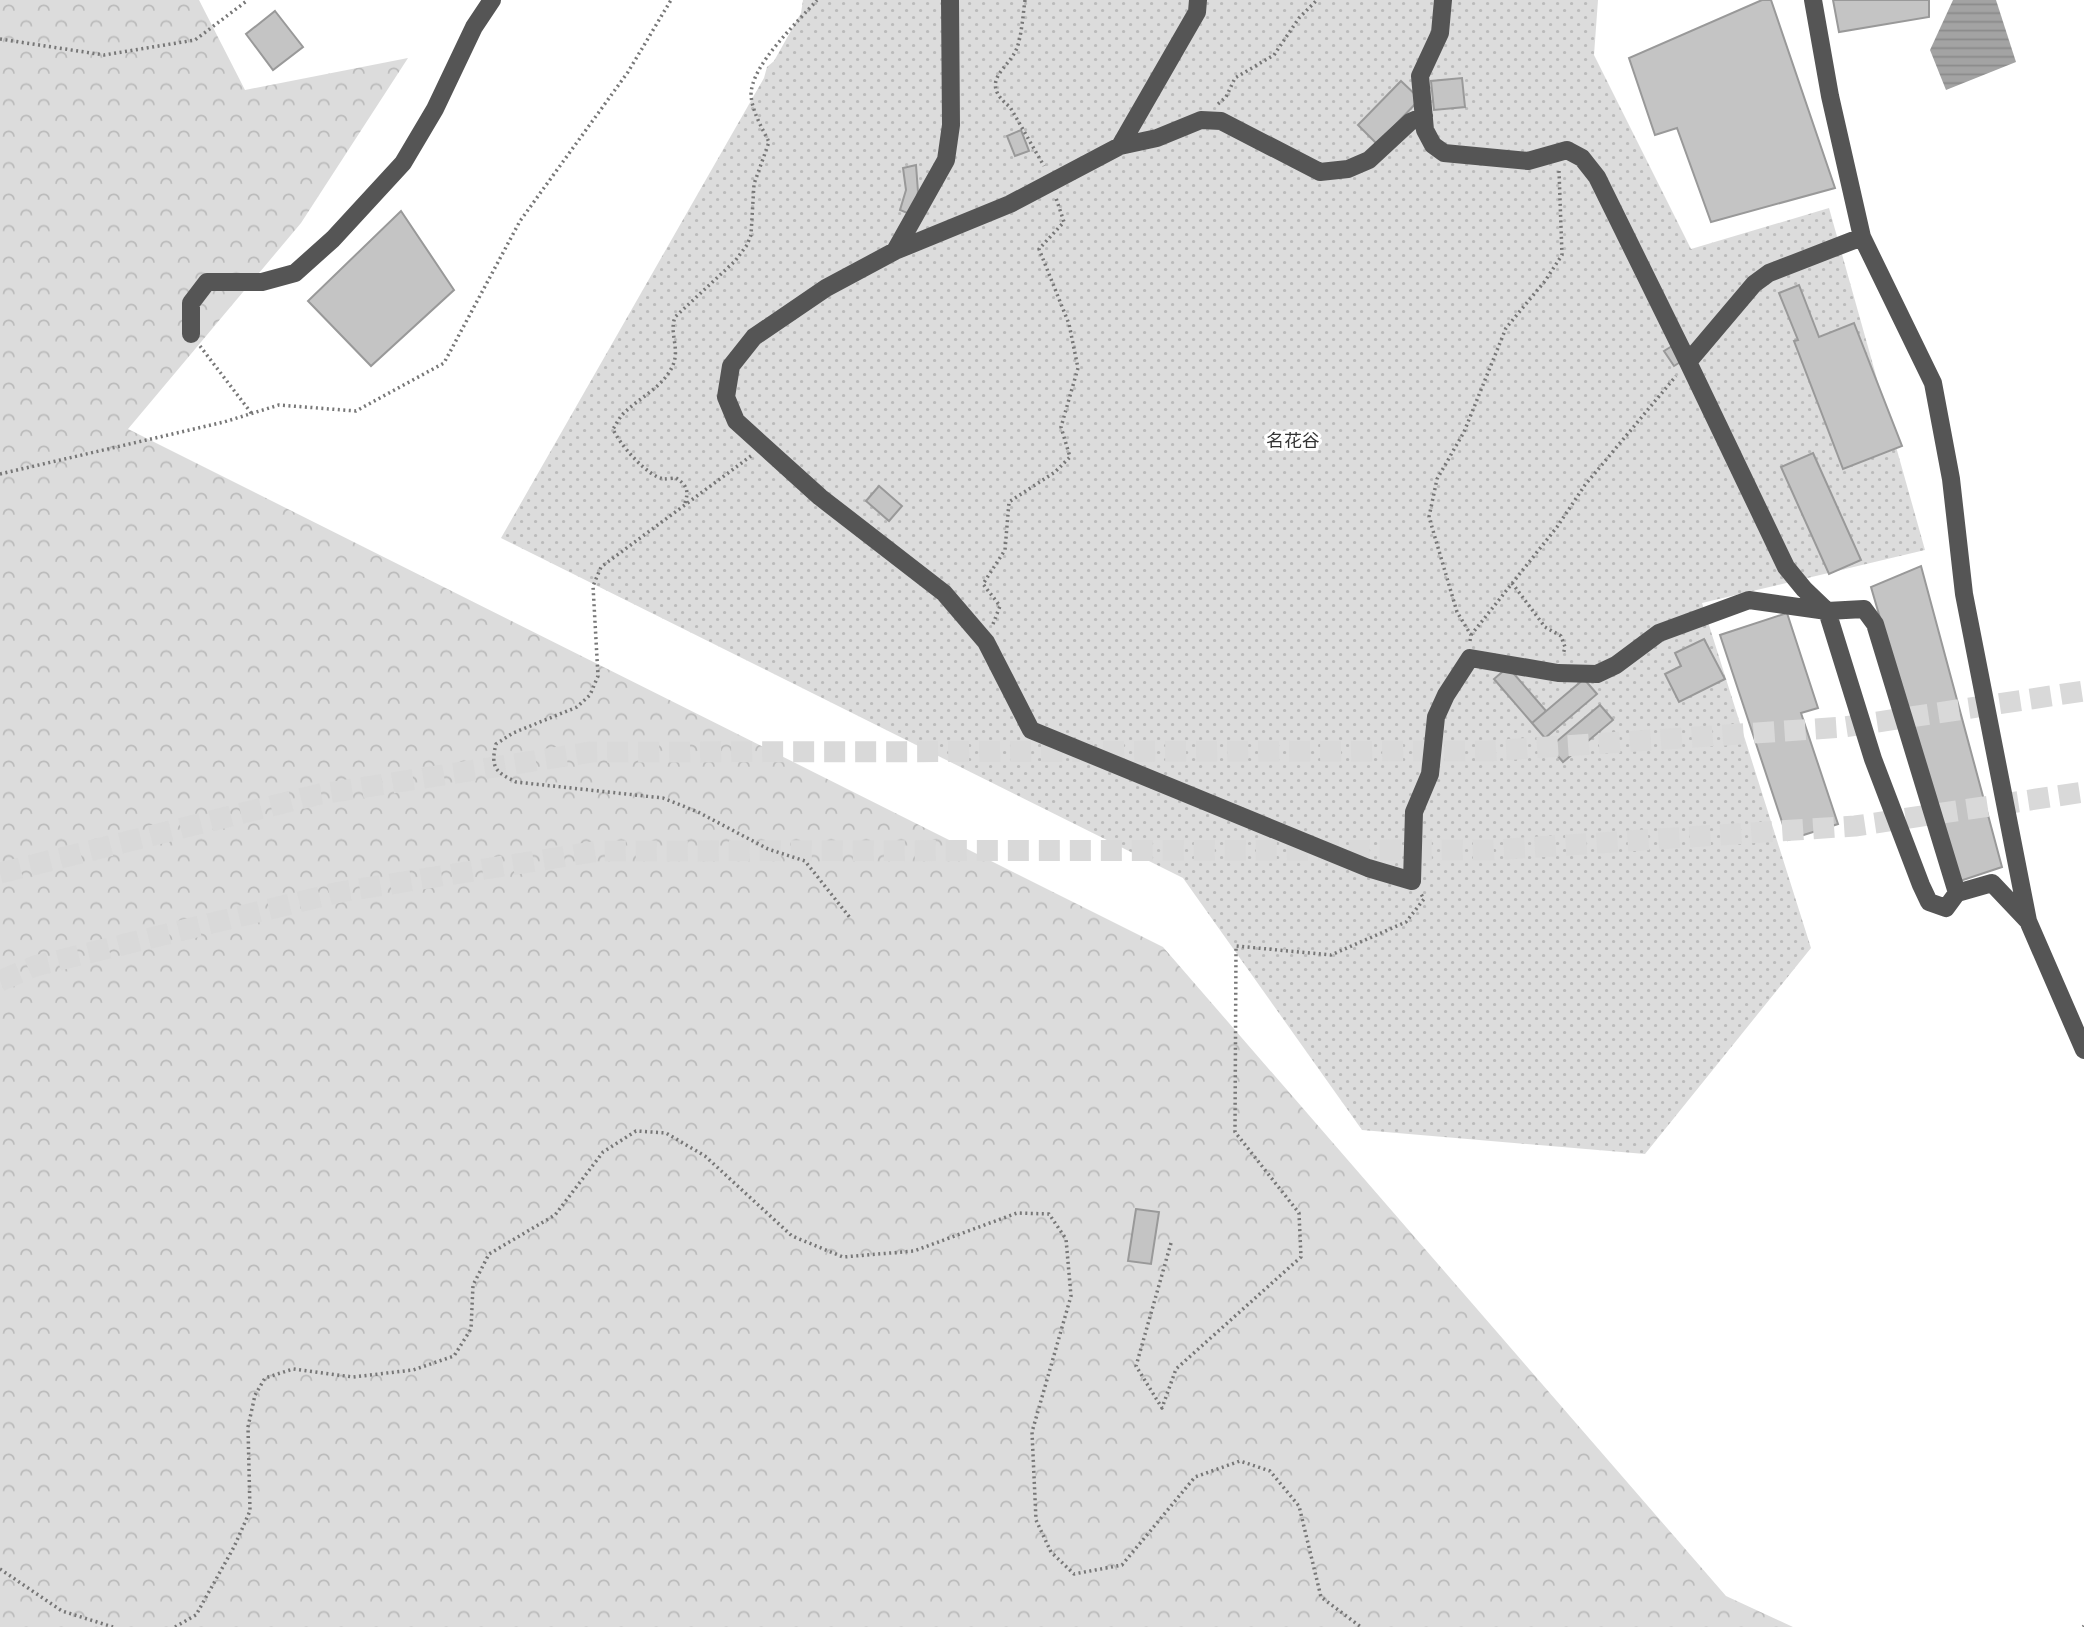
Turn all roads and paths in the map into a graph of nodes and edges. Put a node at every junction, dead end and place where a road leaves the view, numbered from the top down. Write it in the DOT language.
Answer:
graph roads {
  1 [pos="248,0"];
  2 [pos="492,0"];
  3 [pos="671,0"];
  4 [pos="817,0"];
  5 [pos="950,0"];
  6 [pos="1026,0"];
  7 [pos="1198,0"];
  8 [pos="1317,0"];
  9 [pos="1443,0"];
  10 [pos="1813,0"];
  11 [pos="0,39"];
  12 [pos="1424,116"];
  13 [pos="1201,120"];
  14 [pos="1120,146"];
  15 [pos="1544,156"];
  16 [pos="1047,185"];
  17 [pos="1862,237"];
  18 [pos="895,251"];
  19 [pos="191,334"];
  20 [pos="1688,362"];
  21 [pos="252,414"];
  22 [pos="764,446"];
  23 [pos="0,474"];
  24 [pos="685,505"];
  25 [pos="1512,583"];
  26 [pos="1827,611"];
  27 [pos="1471,635"];
  28 [pos="986,642"];
  29 [pos="1470,657"];
  30 [pos="1558,673"];
  31 [pos="1412,881"];
  32 [pos="1957,893"];
  33 [pos="851,919"];
  34 [pos="2028,921"];
  35 [pos="2084,1050"];
  36 [pos="1171,1243"];
  37 [pos="0,1569"];
  38 [pos="113,1627"];
  39 [pos="175,1627"];
  40 [pos="1361,1627"];
  1 -- 11 [label="path"];
  2 -- 19 [label="street"];
  3 -- 21 [label="path"];
  4 -- 24 [label="path"];
  5 -- 18 [label="street"];
  6 -- 16 [label="path"];
  7 -- 14 [label="street"];
  8 -- 13 [label="path"];
  9 -- 12 [label="street"];
  10 -- 17 [label="street"];
  12 -- 13 [label="street"];
  12 -- 15 [label="street"];
  13 -- 14 [label="street"];
  14 -- 16 [label="street"];
  15 -- 20 [label="street"];
  15 -- 27 [label="path"];
  16 -- 18 [label="street"];
  16 -- 28 [label="path"];
  17 -- 20 [label="street"];
  17 -- 34 [label="street"];
  18 -- 22 [label="street"];
  19 -- 21 [label="path"];
  20 -- 25 [label="path"];
  20 -- 26 [label="street"];
  21 -- 23 [label="path"];
  22 -- 24 [label="path"];
  22 -- 28 [label="street"];
  24 -- 33 [label="path"];
  25 -- 27 [label="path"];
  25 -- 30 [label="path"];
  26 -- 30 [label="street"];
  26 -- 32 [label="street"];
  26 -- 32 [label="street"];
  27 -- 29 [label="path"];
  28 -- 31 [label="street"];
  29 -- 30 [label="street"];
  29 -- 31 [label="street"];
  31 -- 36 [label="path"];
  32 -- 34 [label="street"];
  34 -- 35 [label="street"];
  37 -- 38 [label="path"];
  39 -- 40 [label="path"];
}
